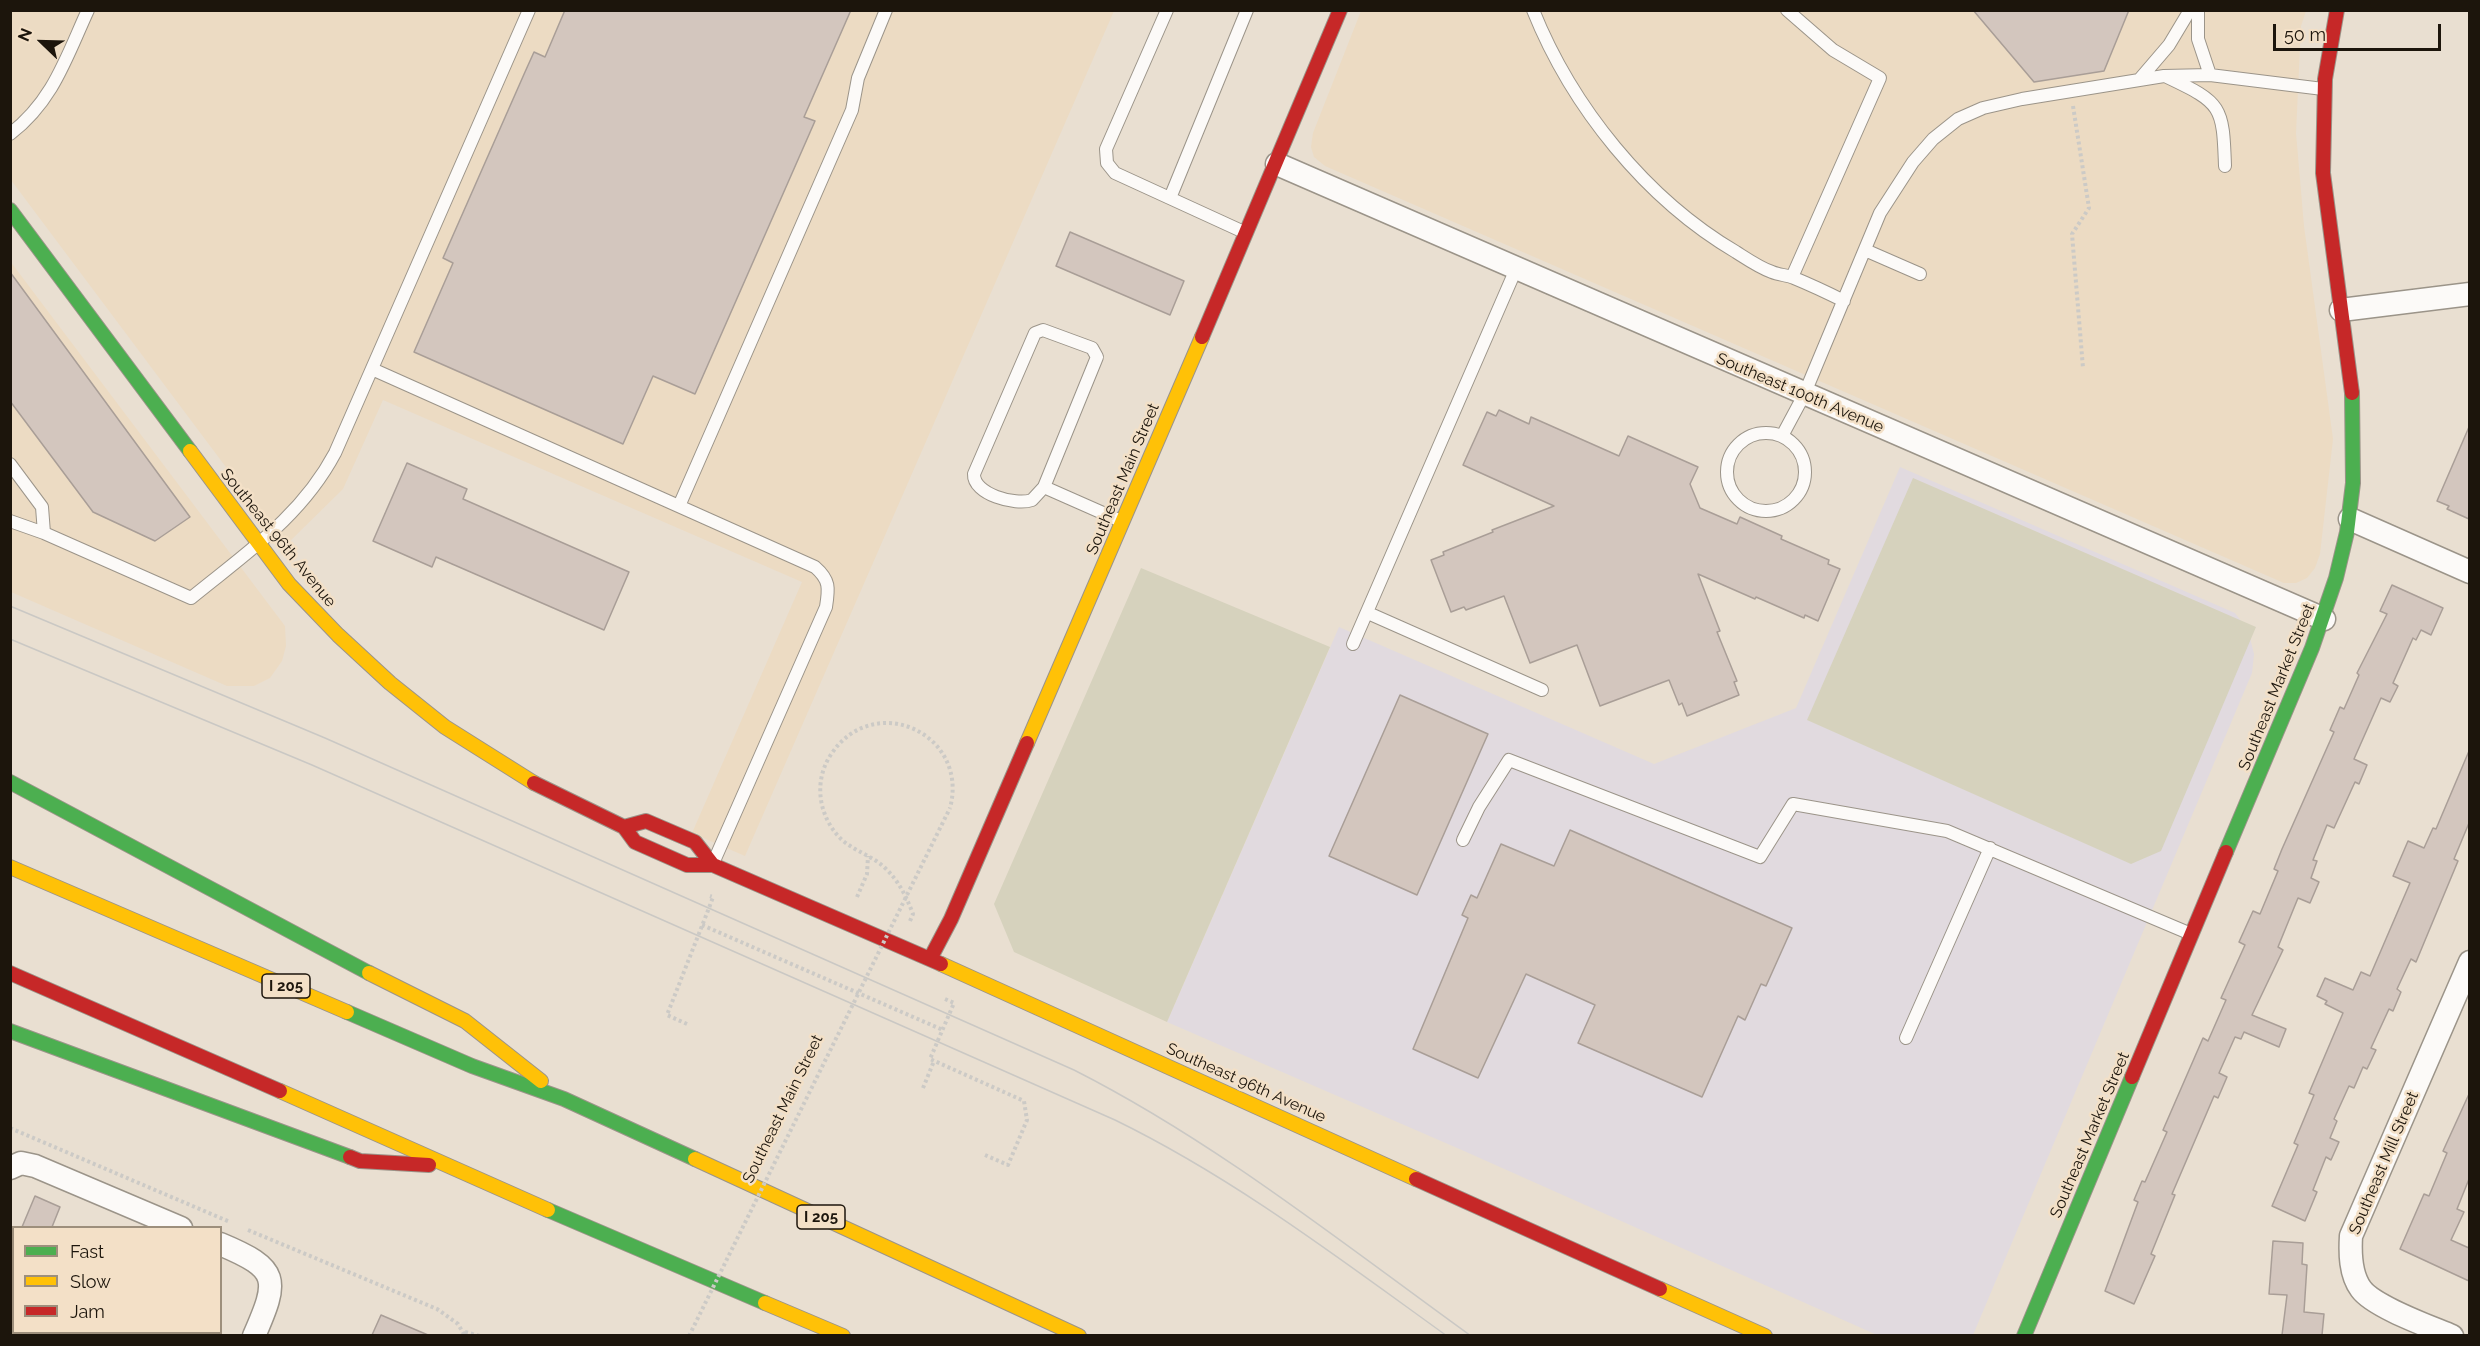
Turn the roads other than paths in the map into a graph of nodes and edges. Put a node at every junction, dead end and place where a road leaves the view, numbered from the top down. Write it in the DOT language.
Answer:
graph roads {
  1 [pos="88,10"];
  2 [pos="886,10"];
  3 [pos="1167,10"];
  4 [pos="1248,10"];
  5 [pos="1340,10"];
  6 [pos="1533,10"];
  7 [pos="1787,10"];
  8 [pos="2190,10"];
  9 [pos="2198,10"];
  10 [pos="2337,10"];
  11 [pos="526,11"];
  12 [pos="2210,75"];
  13 [pos="2164,76"];
  14 [pos="2139,80"];
  15 [pos="2324,89"];
  16 [pos="10,134"];
  17 [pos="1277,164"];
  18 [pos="2224,166"];
  19 [pos="1170,198"];
  20 [pos="10,210"];
  21 [pos="1247,233"];
  22 [pos="1865,250"];
  23 [pos="1516,269"];
  24 [pos="1920,274"];
  25 [pos="1792,277"];
  26 [pos="2469,294"];
  27 [pos="1844,301"];
  28 [pos="2341,310"];
  29 [pos="372,369"];
  30 [pos="1804,395"];
  31 [pos="1782,436"];
  32 [pos="10,464"];
  33 [pos="1044,487"];
  34 [pos="679,506"];
  35 [pos="2350,519"];
  36 [pos="10,521"];
  37 [pos="1122,521"];
  38 [pos="44,533"];
  39 [pos="257,544"];
  40 [pos="2469,572"];
  41 [pos="1368,613"];
  42 [pos="2324,619"];
  43 [pos="1353,644"];
  44 [pos="1542,690"];
  45 [pos="10,782"];
  46 [pos="624,827"];
  47 [pos="1463,840"];
  48 [pos="1990,848"];
  49 [pos="713,865"];
  50 [pos="10,867"];
  51 [pos="2192,934"];
  52 [pos="930,959"];
  53 [pos="2469,962"];
  54 [pos="10,973"];
  55 [pos="10,1031"];
  56 [pos="1906,1038"];
  57 [pos="564,1099"];
  58 [pos="16,1165"];
  59 [pos="442,1165"];
  60 [pos="179,1226"];
  61 [pos="222,1245"];
  62 [pos="2421,1329"];
  63 [pos="254,1335"];
  64 [pos="843,1335"];
  65 [pos="1079,1335"];
  66 [pos="1765,1335"];
  67 [pos="2024,1335"];
  68 [pos="2452,1335"];
  1 -- 16 [label="lane"];
  2 -- 34 [label="lane"];
  3 -- 19 [label="lane"];
  4 -- 19 [label="lane"];
  5 -- 17 [label="main road, Southeast Main Street"];
  6 -- 25 [label="lane"];
  7 -- 25 [label="lane"];
  8 -- 14 [label="lane"];
  9 -- 12 [label="lane"];
  10 -- 15 [label="main road, Southeast Market Street"];
  11 -- 29 [label="lane"];
  12 -- 13 [label="lane"];
  12 -- 15 [label="lane"];
  13 -- 14 [label="lane"];
  13 -- 18 [label="lane"];
  14 -- 22 [label="lane"];
  15 -- 28 [label="main road, Southeast Market Street"];
  17 -- 21 [label="main road, Southeast Main Street"];
  17 -- 23 [label="street, Southeast 100th Avenue"];
  19 -- 21 [label="lane"];
  20 -- 39 [label="main road, Southeast 96th Avenue"];
  21 -- 37 [label="main road, Southeast Main Street"];
  22 -- 24 [label="lane"];
  22 -- 27 [label="lane"];
  23 -- 30 [label="street, Southeast 100th Avenue"];
  23 -- 41 [label="lane"];
  25 -- 27 [label="lane"];
  26 -- 28 [label="street"];
  27 -- 30 [label="lane"];
  28 -- 35 [label="main road, Southeast Market Street"];
  29 -- 34 [label="lane"];
  29 -- 39 [label="lane"];
  30 -- 31 [label="lane"];
  30 -- 42 [label="street, Southeast 100th Avenue"];
  31 -- 31 [label="lane"];
  32 -- 38 [label="lane"];
  33 -- 33 [label="lane"];
  33 -- 37 [label="lane"];
  34 -- 49 [label="lane"];
  35 -- 40 [label="street"];
  35 -- 42 [label="main road, Southeast Market Street"];
  36 -- 38 [label="lane"];
  37 -- 52 [label="main road, Southeast Main Street"];
  38 -- 39 [label="lane"];
  39 -- 46 [label="main road, Southeast 96th Avenue"];
  41 -- 43 [label="lane"];
  41 -- 44 [label="lane"];
  42 -- 51 [label="main road, Southeast Market Street"];
  45 -- 57 [label="main road"];
  46 -- 49 [label="main road, Southeast 96th Avenue"];
  46 -- 49 [label="main road, Southeast 96th Avenue"];
  47 -- 48 [label="lane"];
  48 -- 51 [label="lane"];
  48 -- 56 [label="lane"];
  49 -- 52 [label="main road, Southeast 96th Avenue"];
  50 -- 57 [label="main road, I 205"];
  51 -- 67 [label="main road, Southeast Market Street"];
  52 -- 66 [label="main road, Southeast 96th Avenue"];
  53 -- 62 [label="street, Southeast Mill Street"];
  54 -- 59 [label="main road"];
  55 -- 59 [label="main road"];
  57 -- 65 [label="main road, I 205"];
  58 -- 60 [label="street"];
  59 -- 64 [label="main road"];
  61 -- 63 [label="street"];
  62 -- 68 [label="street, Southeast Mill Street"];
}
